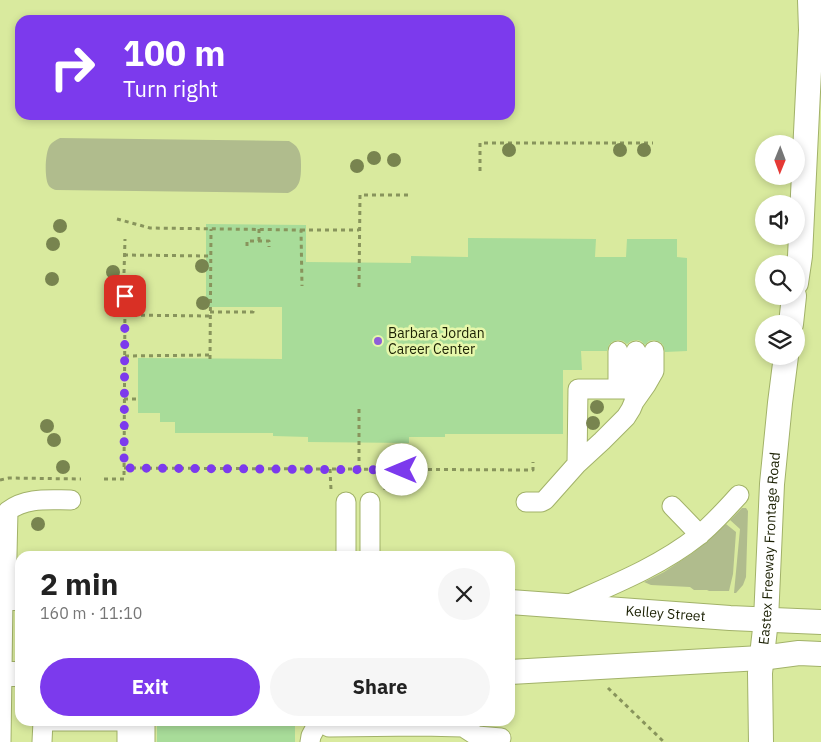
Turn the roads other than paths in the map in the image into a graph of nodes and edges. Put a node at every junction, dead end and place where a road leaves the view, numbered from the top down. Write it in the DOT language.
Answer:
graph roads {
  1 [pos="810,0"];
  2 [pos="800,255"];
  3 [pos="785,365"];
  4 [pos="629,393"];
  5 [pos="577,464"];
  6 [pos="739,495"];
  7 [pos="378,497"];
  8 [pos="71,500"];
  9 [pos="346,502"];
  10 [pos="526,502"];
  11 [pos="672,506"];
  12 [pos="700,535"];
  13 [pos="346,551"];
  14 [pos="371,551"];
  15 [pos="7,598"];
  16 [pos="515,602"];
  17 [pos="564,607"];
  18 [pos="766,620"];
  19 [pos="810,622"];
  20 [pos="810,653"];
  21 [pos="761,658"];
  22 [pos="515,672"];
  23 [pos="7,674"];
  24 [pos="43,726"];
  25 [pos="127,726"];
  26 [pos="145,726"];
  27 [pos="316,726"];
  28 [pos="327,726"];
  29 [pos="421,726"];
  30 [pos="421,726"];
  31 [pos="462,726"];
  32 [pos="462,726"];
  33 [pos="501,734"];
  34 [pos="481,739"];
  35 [pos="2,742"];
  36 [pos="42,742"];
  37 [pos="127,742"];
  38 [pos="145,742"];
  39 [pos="310,742"];
  40 [pos="761,742"];
  1 -- 2 [label="main road"];
  3 -- 18 [label="main road, Eastex Freeway Frontage Road"];
  4 -- 4 [label="street"];
  4 -- 5 [label="street"];
  4 -- 5 [label="street"];
  5 -- 10 [label="street"];
  6 -- 12 [label="street"];
  7 -- 14 [label="street"];
  8 -- 15 [label="street"];
  9 -- 13 [label="street"];
  11 -- 12 [label="street"];
  12 -- 17 [label="street"];
  15 -- 23 [label="street"];
  16 -- 17 [label="main road, Kelley Street"];
  17 -- 18 [label="main road, Kelley Street"];
  18 -- 19 [label="main road, Kelley Street"];
  18 -- 21 [label="main road, Eastex Freeway Frontage Road"];
  20 -- 21 [label="main road"];
  21 -- 22 [label="main road"];
  21 -- 40 [label="main road, Eastex Freeway Frontage Road"];
  23 -- 35 [label="street"];
  24 -- 36 [label="street"];
  25 -- 37 [label="street"];
  26 -- 38 [label="street"];
  27 -- 39 [label="street"];
  28 -- 29 [label="street"];
  30 -- 31 [label="street"];
  32 -- 34 [label="street"];
  33 -- 34 [label="street"];
}
